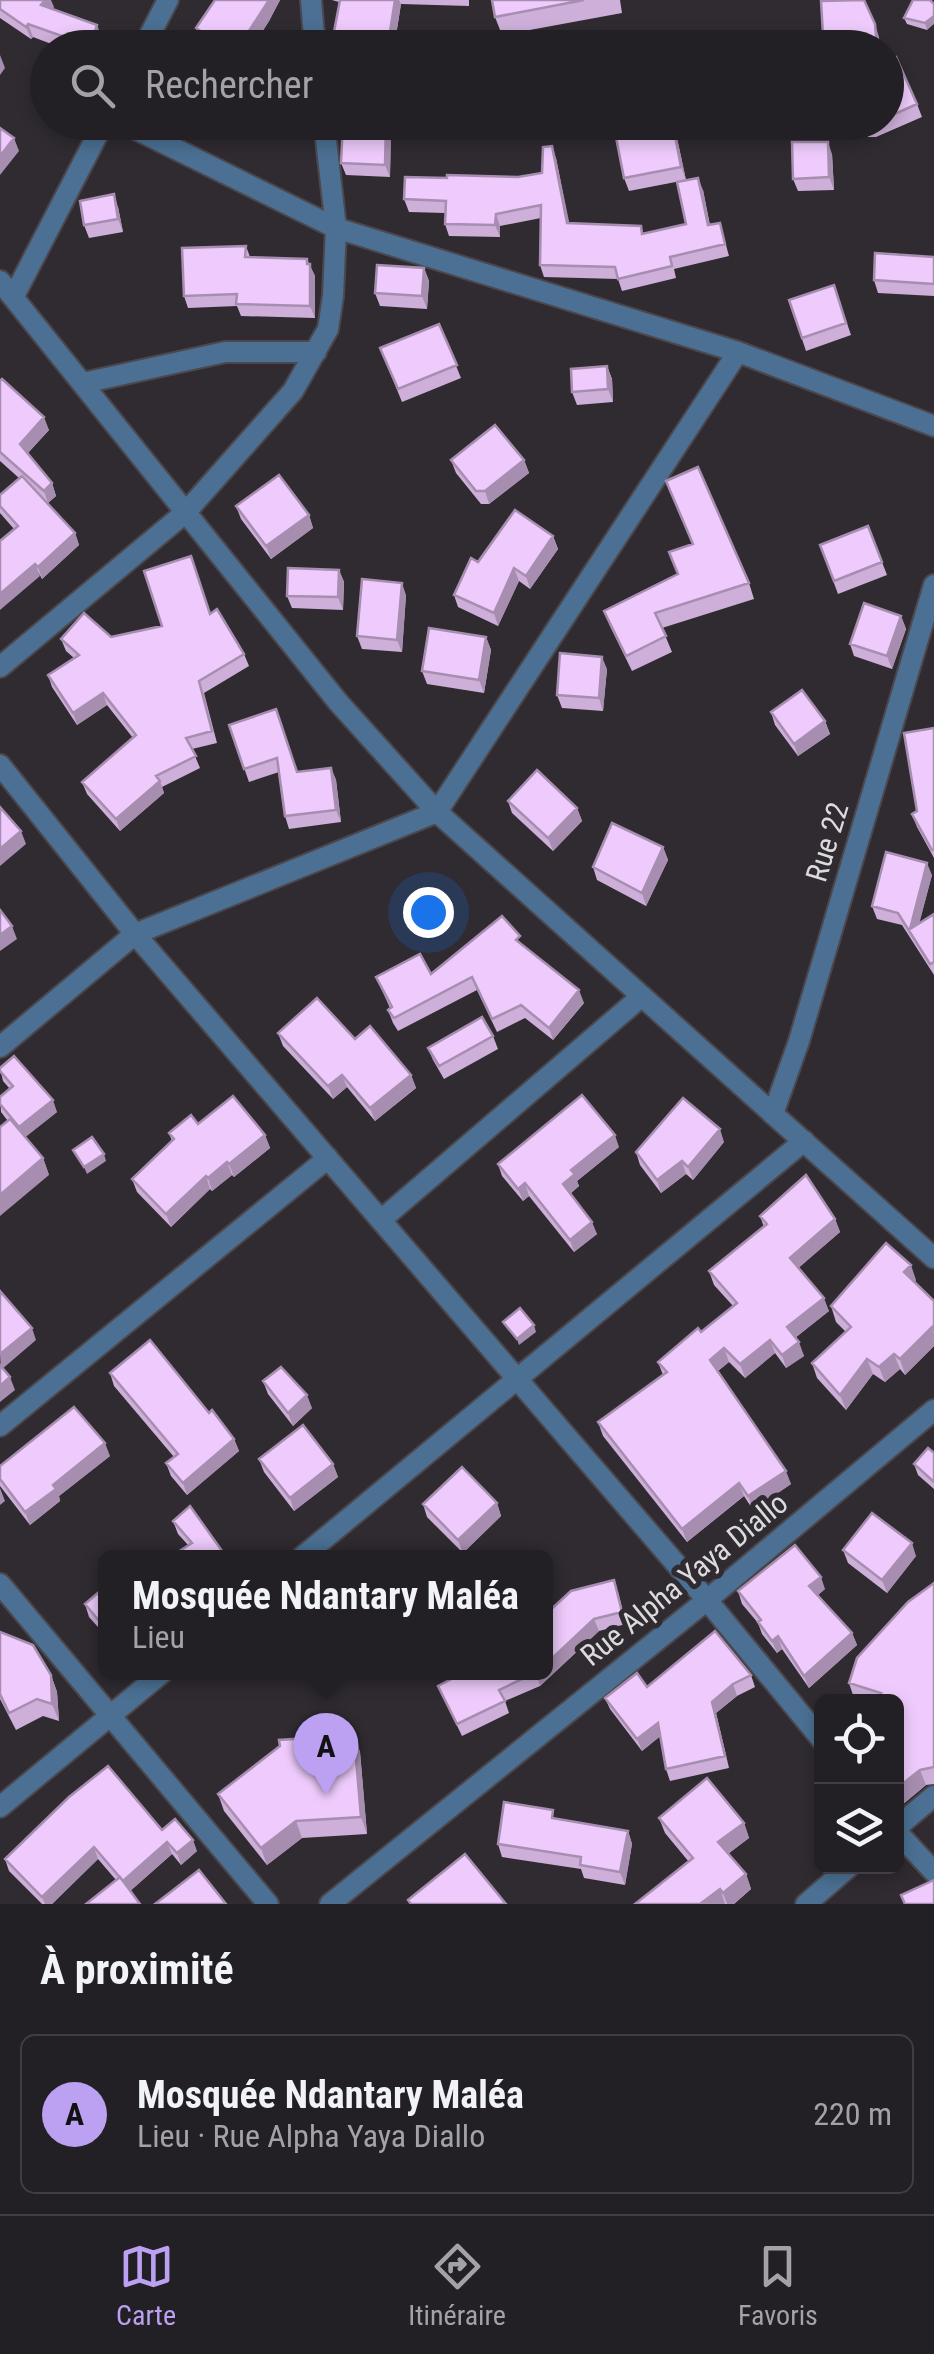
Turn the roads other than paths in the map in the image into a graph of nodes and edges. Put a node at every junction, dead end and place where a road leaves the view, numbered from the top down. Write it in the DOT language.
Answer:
graph roads {
  1 [pos="168,0"];
  2 [pos="312,0"];
  3 [pos="152,30"];
  4 [pos="314,30"];
  5 [pos="93,140"];
  6 [pos="157,140"];
  7 [pos="326,140"];
  8 [pos="336,228"];
  9 [pos="7,288"];
  10 [pos="316,352"];
  11 [pos="738,352"];
  12 [pos="83,383"];
  13 [pos="934,426"];
  14 [pos="186,512"];
  15 [pos="934,585"];
  16 [pos="0,668"];
  17 [pos="0,764"];
  18 [pos="437,812"];
  19 [pos="135,934"];
  20 [pos="642,996"];
  21 [pos="0,1047"];
  22 [pos="773,1114"];
  23 [pos="804,1141"];
  24 [pos="328,1158"];
  25 [pos="381,1220"];
  26 [pos="934,1258"];
  27 [pos="517,1379"];
  28 [pos="934,1410"];
  29 [pos="0,1426"];
  30 [pos="311,1550"];
  31 [pos="0,1584"];
  32 [pos="707,1600"];
  33 [pos="154,1680"];
  34 [pos="112,1715"];
  35 [pos="814,1730"];
  36 [pos="934,1796"];
  37 [pos="0,1807"];
  38 [pos="904,1822"];
  39 [pos="904,1838"];
  40 [pos="934,1872"];
  41 [pos="841,1874"];
  42 [pos="268,1904"];
  43 [pos="330,1904"];
  44 [pos="806,1904"];
  1 -- 3 [label="street"];
  2 -- 4 [label="street"];
  5 -- 9 [label="street"];
  6 -- 8 [label="street"];
  7 -- 8 [label="street"];
  8 -- 10 [label="street"];
  8 -- 11 [label="street"];
  9 -- 12 [label="street"];
  10 -- 12 [label="street"];
  10 -- 14 [label="street"];
  11 -- 13 [label="street"];
  11 -- 18 [label="street"];
  12 -- 14 [label="street"];
  14 -- 16 [label="street"];
  14 -- 18 [label="street"];
  15 -- 22 [label="street, Rue 22"];
  17 -- 19 [label="street"];
  18 -- 19 [label="street"];
  18 -- 20 [label="street"];
  19 -- 21 [label="street"];
  19 -- 24 [label="street"];
  20 -- 22 [label="street"];
  20 -- 25 [label="street"];
  22 -- 23 [label="street"];
  23 -- 26 [label="street"];
  23 -- 27 [label="street"];
  24 -- 25 [label="street"];
  24 -- 29 [label="street"];
  25 -- 27 [label="street"];
  27 -- 30 [label="street"];
  27 -- 32 [label="street"];
  28 -- 32 [label="street, Rue Alpha Yaya Diallo"];
  31 -- 34 [label="street"];
  32 -- 35 [label="street"];
  32 -- 43 [label="street, Rue Alpha Yaya Diallo"];
  33 -- 34 [label="street"];
  34 -- 37 [label="street"];
  34 -- 42 [label="street"];
  36 -- 38 [label="street"];
  39 -- 40 [label="street"];
  41 -- 44 [label="street"];
}
